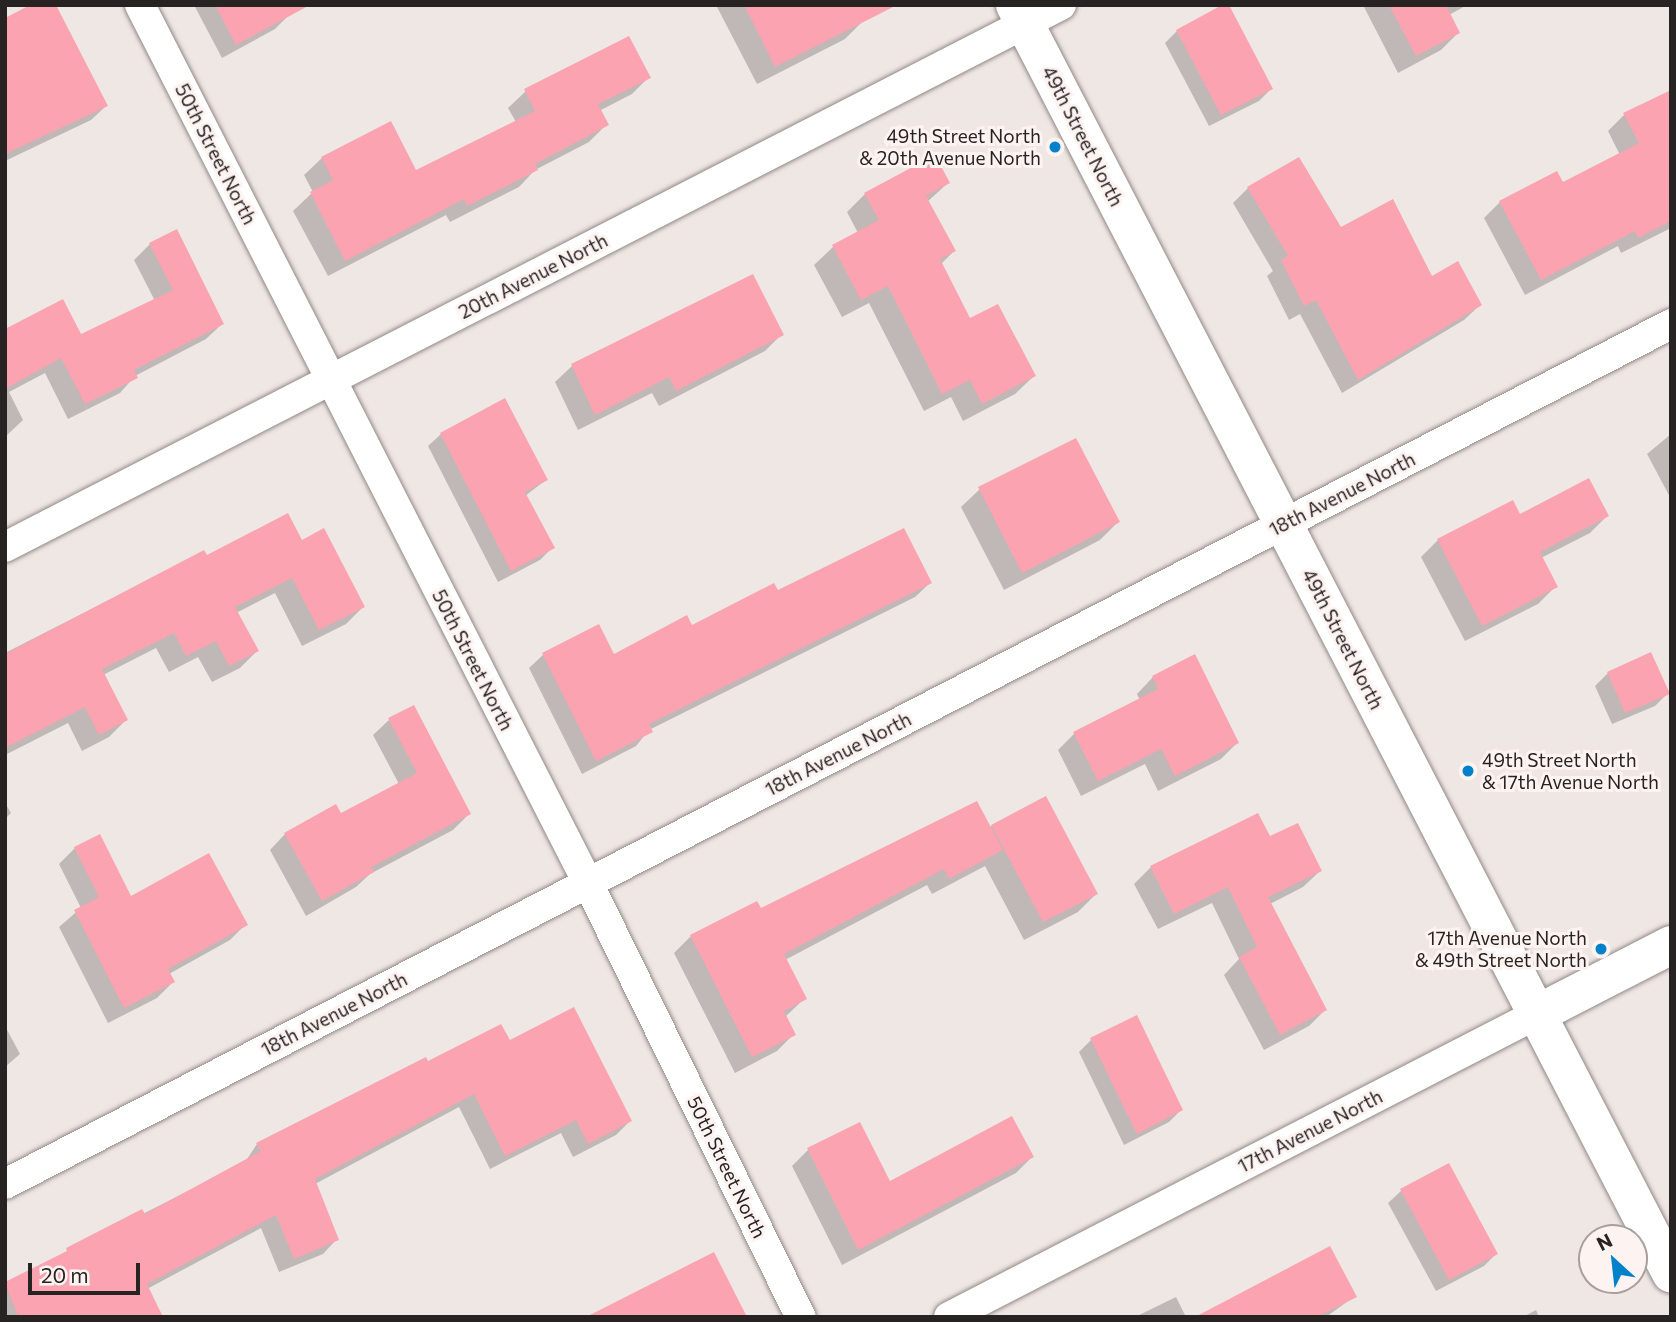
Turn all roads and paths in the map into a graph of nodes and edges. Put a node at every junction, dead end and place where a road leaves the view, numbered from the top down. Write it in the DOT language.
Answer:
graph roads {
  1 [pos="140,5"];
  2 [pos="1061,5"];
  3 [pos="1020,15"];
  4 [pos="1671,324"];
  5 [pos="330,380"];
  6 [pos="1283,524"];
  7 [pos="5,547"];
  8 [pos="588,883"];
  9 [pos="1671,944"];
  10 [pos="1537,1014"];
  11 [pos="5,1184"];
  12 [pos="1671,1273"];
  13 [pos="801,1317"];
  14 [pos="948,1317"];
  1 -- 5 [label="street, 50th Street North"];
  2 -- 3 [label="street, 20th Avenue North"];
  3 -- 5 [label="street, 20th Avenue North"];
  3 -- 6 [label="main road, 49th Street North"];
  4 -- 6 [label="street, 18th Avenue North"];
  5 -- 7 [label="street, 20th Avenue North"];
  5 -- 8 [label="street, 50th Street North"];
  6 -- 8 [label="street, 18th Avenue North"];
  6 -- 10 [label="main road, 49th Street North"];
  8 -- 11 [label="street, 18th Avenue North"];
  8 -- 13 [label="street, 50th Street North"];
  9 -- 10 [label="main road, 17th Avenue North"];
  10 -- 12 [label="main road, 49th Street North"];
  10 -- 14 [label="street, 17th Avenue North"];
}
